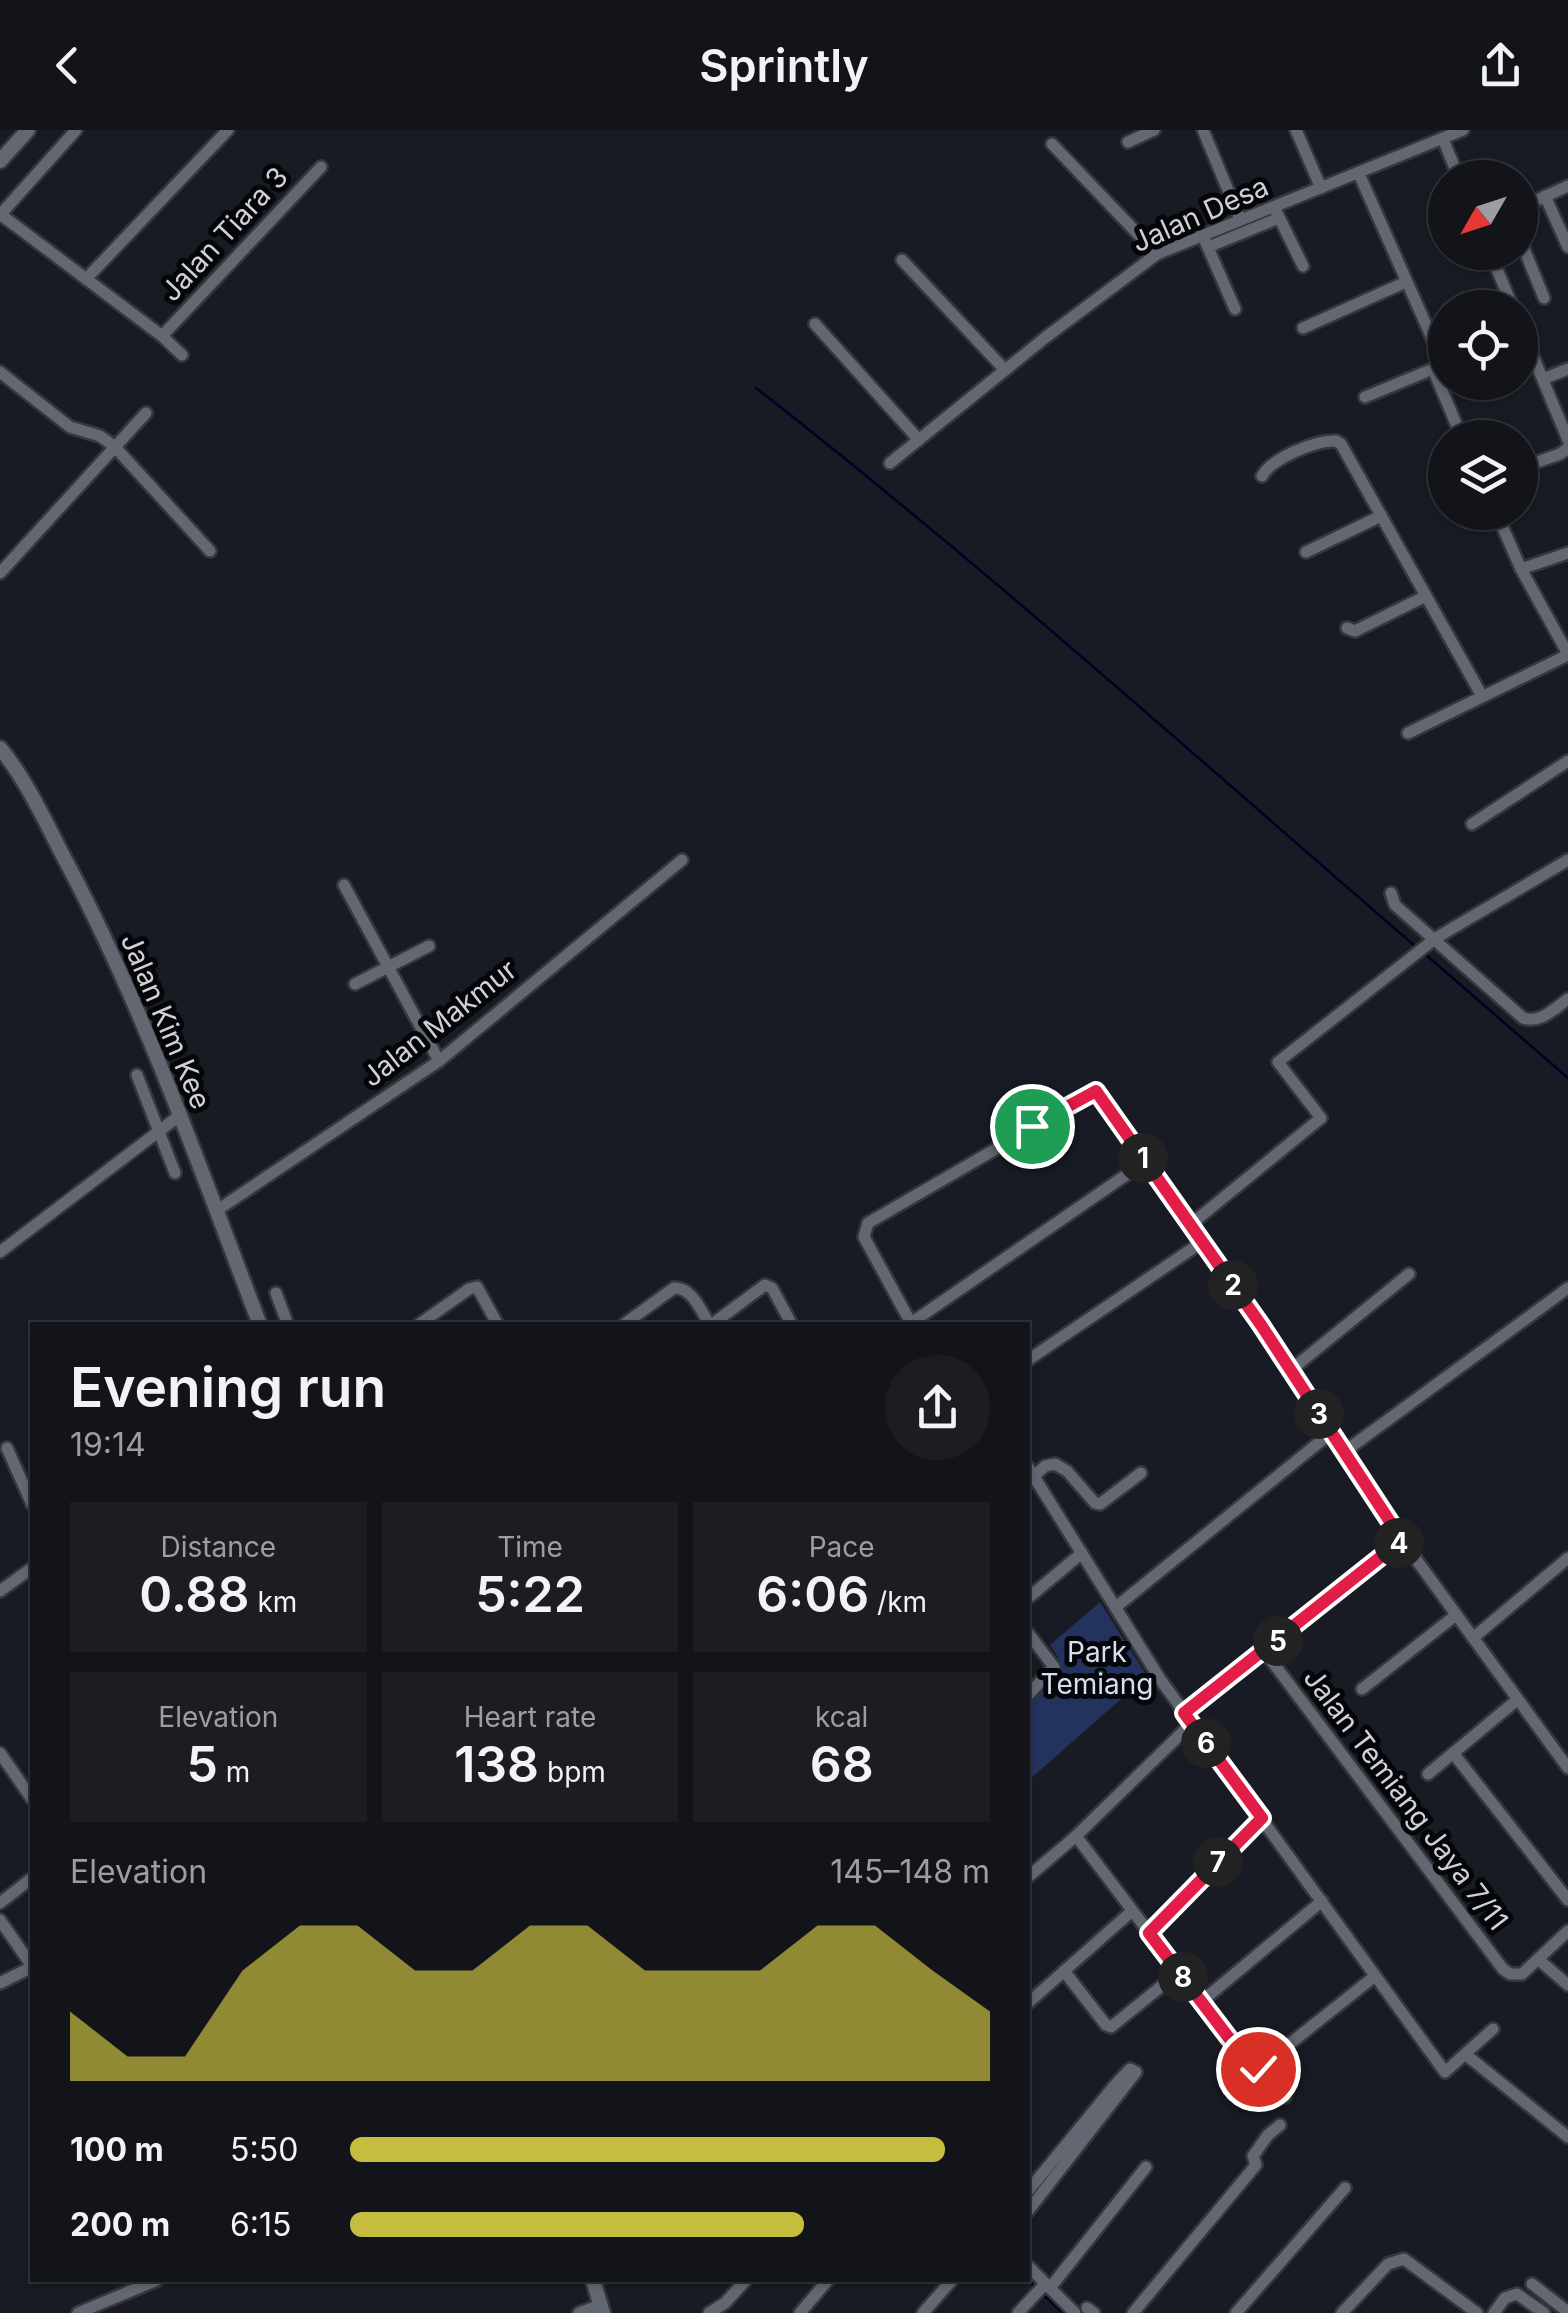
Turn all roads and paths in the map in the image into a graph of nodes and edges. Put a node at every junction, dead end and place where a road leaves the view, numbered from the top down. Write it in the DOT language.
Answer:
graph roads {
  1 [pos="28,130"];
  2 [pos="76,130"];
  3 [pos="228,130"];
  4 [pos="1154,130"];
  5 [pos="1203,130"];
  6 [pos="1296,130"];
  7 [pos="1464,130"];
  8 [pos="1442,139"];
  9 [pos="1128,142"];
  10 [pos="1052,144"];
  11 [pos="1451,160"];
  12 [pos="0,161"];
  13 [pos="322,168"];
  14 [pos="1358,174"];
  15 [pos="1568,186"];
  16 [pos="1322,188"];
  17 [pos="1546,196"];
  18 [pos="1538,200"];
  19 [pos="1276,212"];
  20 [pos="0,215"];
  21 [pos="1240,220"];
  22 [pos="1202,234"];
  23 [pos="1208,247"];
  24 [pos="1568,247"];
  25 [pos="1158,254"];
  26 [pos="902,260"];
  27 [pos="1303,266"];
  28 [pos="1533,270"];
  29 [pos="86,279"];
  30 [pos="1406,282"];
  31 [pos="1544,298"];
  32 [pos="1235,309"];
  33 [pos="815,324"];
  34 [pos="1303,328"];
  35 [pos="162,336"];
  36 [pos="1428,336"];
  37 [pos="182,355"];
  38 [pos="1538,368"];
  39 [pos="1568,369"];
  40 [pos="1005,370"];
  41 [pos="1428,371"];
  42 [pos="0,372"];
  43 [pos="1543,380"];
  44 [pos="1365,397"];
  45 [pos="146,412"];
  46 [pos="919,440"];
  47 [pos="1568,444"];
  48 [pos="114,446"];
  49 [pos="1538,462"];
  50 [pos="890,463"];
  51 [pos="1262,476"];
  52 [pos="1381,516"];
  53 [pos="1504,530"];
  54 [pos="210,551"];
  55 [pos="1306,552"];
  56 [pos="1568,553"];
  57 [pos="1521,569"];
  58 [pos="0,573"];
  59 [pos="1426,596"];
  60 [pos="1347,628"];
  61 [pos="1568,654"];
  62 [pos="1482,696"];
  63 [pos="1408,733"];
  64 [pos="0,748"];
  65 [pos="1568,761"];
  66 [pos="1472,824"];
  67 [pos="682,860"];
  68 [pos="1568,860"];
  69 [pos="344,885"];
  70 [pos="1391,893"];
  71 [pos="1436,938"];
  72 [pos="429,946"];
  73 [pos="389,967"];
  74 [pos="356,984"];
  75 [pos="1568,1000"];
  76 [pos="439,1061"];
  77 [pos="137,1075"];
  78 [pos="179,1116"];
  79 [pos="158,1132"];
  80 [pos="1145,1162"];
  81 [pos="174,1173"];
  82 [pos="216,1211"];
  83 [pos="1190,1225"];
  84 [pos="1202,1242"];
  85 [pos="0,1252"];
  86 [pos="1409,1274"];
  87 [pos="1568,1288"];
  88 [pos="276,1293"];
  89 [pos="259,1322"];
  90 [pos="287,1322"];
  91 [pos="422,1322"];
  92 [pos="496,1322"];
  93 [pos="627,1322"];
  94 [pos="708,1322"];
  95 [pos="714,1322"];
  96 [pos="790,1322"];
  97 [pos="910,1322"];
  98 [pos="914,1322"];
  99 [pos="1030,1359"];
  100 [pos="1291,1370"];
  101 [pos="1332,1432"];
  102 [pos="7,1448"];
  103 [pos="1344,1452"];
  104 [pos="1141,1473"];
  105 [pos="1030,1475"];
  106 [pos="30,1500"];
  107 [pos="1402,1540"];
  108 [pos="1082,1553"];
  109 [pos="1568,1558"];
  110 [pos="30,1569"];
  111 [pos="0,1590"];
  112 [pos="1030,1596"];
  113 [pos="1116,1608"];
  114 [pos="1456,1614"];
  115 [pos="1030,1636"];
  116 [pos="1473,1638"];
  117 [pos="1265,1652"];
  118 [pos="1362,1690"];
  119 [pos="1030,1692"];
  120 [pos="1517,1700"];
  121 [pos="1188,1718"];
  122 [pos="1453,1753"];
  123 [pos="2,1760"];
  124 [pos="1568,1768"];
  125 [pos="1428,1774"];
  126 [pos="30,1796"];
  127 [pos="1262,1818"];
  128 [pos="1076,1836"];
  129 [pos="1030,1875"];
  130 [pos="30,1880"];
  131 [pos="1568,1900"];
  132 [pos="1322,1902"];
  133 [pos="0,1903"];
  134 [pos="1132,1911"];
  135 [pos="0,1920"];
  136 [pos="1568,1931"];
  137 [pos="1149,1933"];
  138 [pos="1538,1960"];
  139 [pos="30,1963"];
  140 [pos="30,1967"];
  141 [pos="1064,1971"];
  142 [pos="1178,1972"];
  143 [pos="1375,1976"];
  144 [pos="0,1983"];
  145 [pos="1568,1985"];
  146 [pos="1030,2001"];
  147 [pos="1202,2002"];
  148 [pos="1493,2029"];
  149 [pos="1465,2054"];
  150 [pos="1258,2069"];
  151 [pos="1285,2097"];
  152 [pos="1280,2125"];
  153 [pos="1568,2137"];
  154 [pos="1146,2167"];
  155 [pos="1345,2188"];
  156 [pos="1030,2189"];
  157 [pos="1030,2208"];
  158 [pos="1030,2269"];
  159 [pos="152,2282"];
  160 [pos="594,2282"];
  161 [pos="744,2282"];
  162 [pos="826,2282"];
  163 [pos="950,2282"];
  164 [pos="1532,2284"];
  165 [pos="1042,2289"];
  166 [pos="593,2311"];
  167 [pos="1085,2311"];
  168 [pos="1568,2312"];
  169 [pos="78,2313"];
  170 [pos="709,2313"];
  171 [pos="800,2313"];
  172 [pos="923,2313"];
  173 [pos="1018,2313"];
  174 [pos="1133,2313"];
  175 [pos="1236,2313"];
  176 [pos="1342,2313"];
  177 [pos="1478,2313"];
  178 [pos="1494,2313"];
  179 [pos="1544,2313"];
  1 -- 12 [label="street"];
  2 -- 20 [label="street"];
  3 -- 29 [label="street"];
  4 -- 9 [label="street"];
  5 -- 21 [label="street"];
  6 -- 16 [label="street"];
  7 -- 8 [label="street, Jalan Desa"];
  8 -- 11 [label="street"];
  8 -- 14 [label="street, Jalan Desa"];
  10 -- 25 [label="street"];
  13 -- 35 [label="street, Jalan Tiara 3"];
  14 -- 16 [label="street, Jalan Desa"];
  14 -- 30 [label="street"];
  15 -- 17 [label="street"];
  16 -- 19 [label="street, Jalan Desa"];
  17 -- 18 [label="street"];
  17 -- 24 [label="street"];
  19 -- 21 [label="street, Jalan Desa"];
  19 -- 23 [label="street, Jalan Desa"];
  19 -- 27 [label="street"];
  20 -- 29 [label="street"];
  21 -- 22 [label="street, Jalan Desa"];
  22 -- 23 [label="street"];
  22 -- 25 [label="street, Jalan Desa"];
  23 -- 32 [label="street"];
  25 -- 40 [label="street, Jalan Desa"];
  26 -- 40 [label="street"];
  28 -- 31 [label="street"];
  29 -- 35 [label="street"];
  30 -- 34 [label="street"];
  30 -- 36 [label="street"];
  33 -- 46 [label="street"];
  35 -- 37 [label="street"];
  38 -- 43 [label="street"];
  39 -- 43 [label="street"];
  40 -- 46 [label="street, Jalan Desa"];
  41 -- 44 [label="street"];
  42 -- 48 [label="street"];
  43 -- 47 [label="street"];
  45 -- 48 [label="street"];
  46 -- 50 [label="street, Jalan Desa"];
  47 -- 49 [label="street"];
  48 -- 54 [label="street"];
  48 -- 58 [label="street"];
  51 -- 52 [label="street"];
  52 -- 55 [label="street"];
  52 -- 59 [label="street"];
  53 -- 57 [label="street"];
  56 -- 57 [label="street"];
  57 -- 61 [label="street"];
  59 -- 60 [label="street"];
  59 -- 62 [label="street"];
  61 -- 62 [label="street"];
  62 -- 63 [label="street"];
  64 -- 78 [label="street, Jalan Kim Kee"];
  65 -- 66 [label="street"];
  67 -- 76 [label="street, Jalan Makmur"];
  68 -- 71 [label="street"];
  69 -- 73 [label="street"];
  70 -- 71 [label="street"];
  71 -- 75 [label="street"];
  71 -- 83 [label="street"];
  72 -- 73 [label="street"];
  73 -- 74 [label="street"];
  73 -- 76 [label="street"];
  76 -- 82 [label="street, Jalan Makmur"];
  77 -- 79 [label="street"];
  78 -- 79 [label="street"];
  78 -- 82 [label="street, Jalan Kim Kee"];
  79 -- 81 [label="street"];
  79 -- 85 [label="street"];
  80 -- 83 [label="street"];
  80 -- 97 [label="street"];
  80 -- 98 [label="street"];
  82 -- 89 [label="street, Jalan Kim Kee"];
  83 -- 84 [label="street"];
  84 -- 99 [label="street"];
  84 -- 100 [label="street"];
  86 -- 100 [label="street"];
  87 -- 103 [label="street"];
  88 -- 90 [label="street"];
  91 -- 92 [label="street"];
  93 -- 94 [label="street"];
  95 -- 96 [label="street"];
  100 -- 101 [label="street"];
  101 -- 103 [label="street"];
  101 -- 113 [label="street"];
  102 -- 106 [label="street"];
  103 -- 107 [label="street"];
  104 -- 105 [label="street"];
  105 -- 108 [label="street"];
  107 -- 114 [label="street"];
  107 -- 117 [label="street"];
  108 -- 112 [label="street"];
  108 -- 113 [label="street"];
  109 -- 116 [label="street"];
  110 -- 111 [label="street"];
  113 -- 121 [label="street"];
  114 -- 116 [label="street"];
  114 -- 118 [label="street"];
  115 -- 119 [label="street"];
  116 -- 120 [label="street"];
  117 -- 121 [label="street"];
  117 -- 138 [label="street, Jalan Temiang Jaya 7/11"];
  120 -- 122 [label="street"];
  120 -- 124 [label="street"];
  121 -- 127 [label="street"];
  121 -- 128 [label="street"];
  122 -- 125 [label="street"];
  122 -- 131 [label="street"];
  123 -- 126 [label="street"];
  127 -- 132 [label="street"];
  127 -- 137 [label="street"];
  128 -- 129 [label="street"];
  128 -- 134 [label="street"];
  130 -- 133 [label="street"];
  132 -- 143 [label="street"];
  132 -- 147 [label="street"];
  134 -- 137 [label="street"];
  134 -- 141 [label="street"];
  135 -- 139 [label="street"];
  136 -- 138 [label="street"];
  137 -- 142 [label="street"];
  138 -- 145 [label="street"];
  140 -- 144 [label="street"];
  141 -- 142 [label="street"];
  141 -- 146 [label="street"];
  142 -- 147 [label="street"];
  143 -- 149 [label="street"];
  143 -- 150 [label="street"];
  147 -- 150 [label="street"];
  148 -- 149 [label="street"];
  149 -- 153 [label="street"];
  150 -- 151 [label="street"];
  152 -- 174 [label="street"];
  154 -- 165 [label="street"];
  155 -- 175 [label="street"];
  156 -- 157 [label="street"];
  158 -- 165 [label="street"];
  159 -- 169 [label="street"];
  160 -- 166 [label="street"];
  161 -- 170 [label="street"];
  162 -- 171 [label="street"];
  163 -- 172 [label="street"];
  164 -- 168 [label="street"];
  165 -- 167 [label="street"];
  165 -- 173 [label="street"];
  176 -- 177 [label="street"];
  178 -- 179 [label="street"];
}
